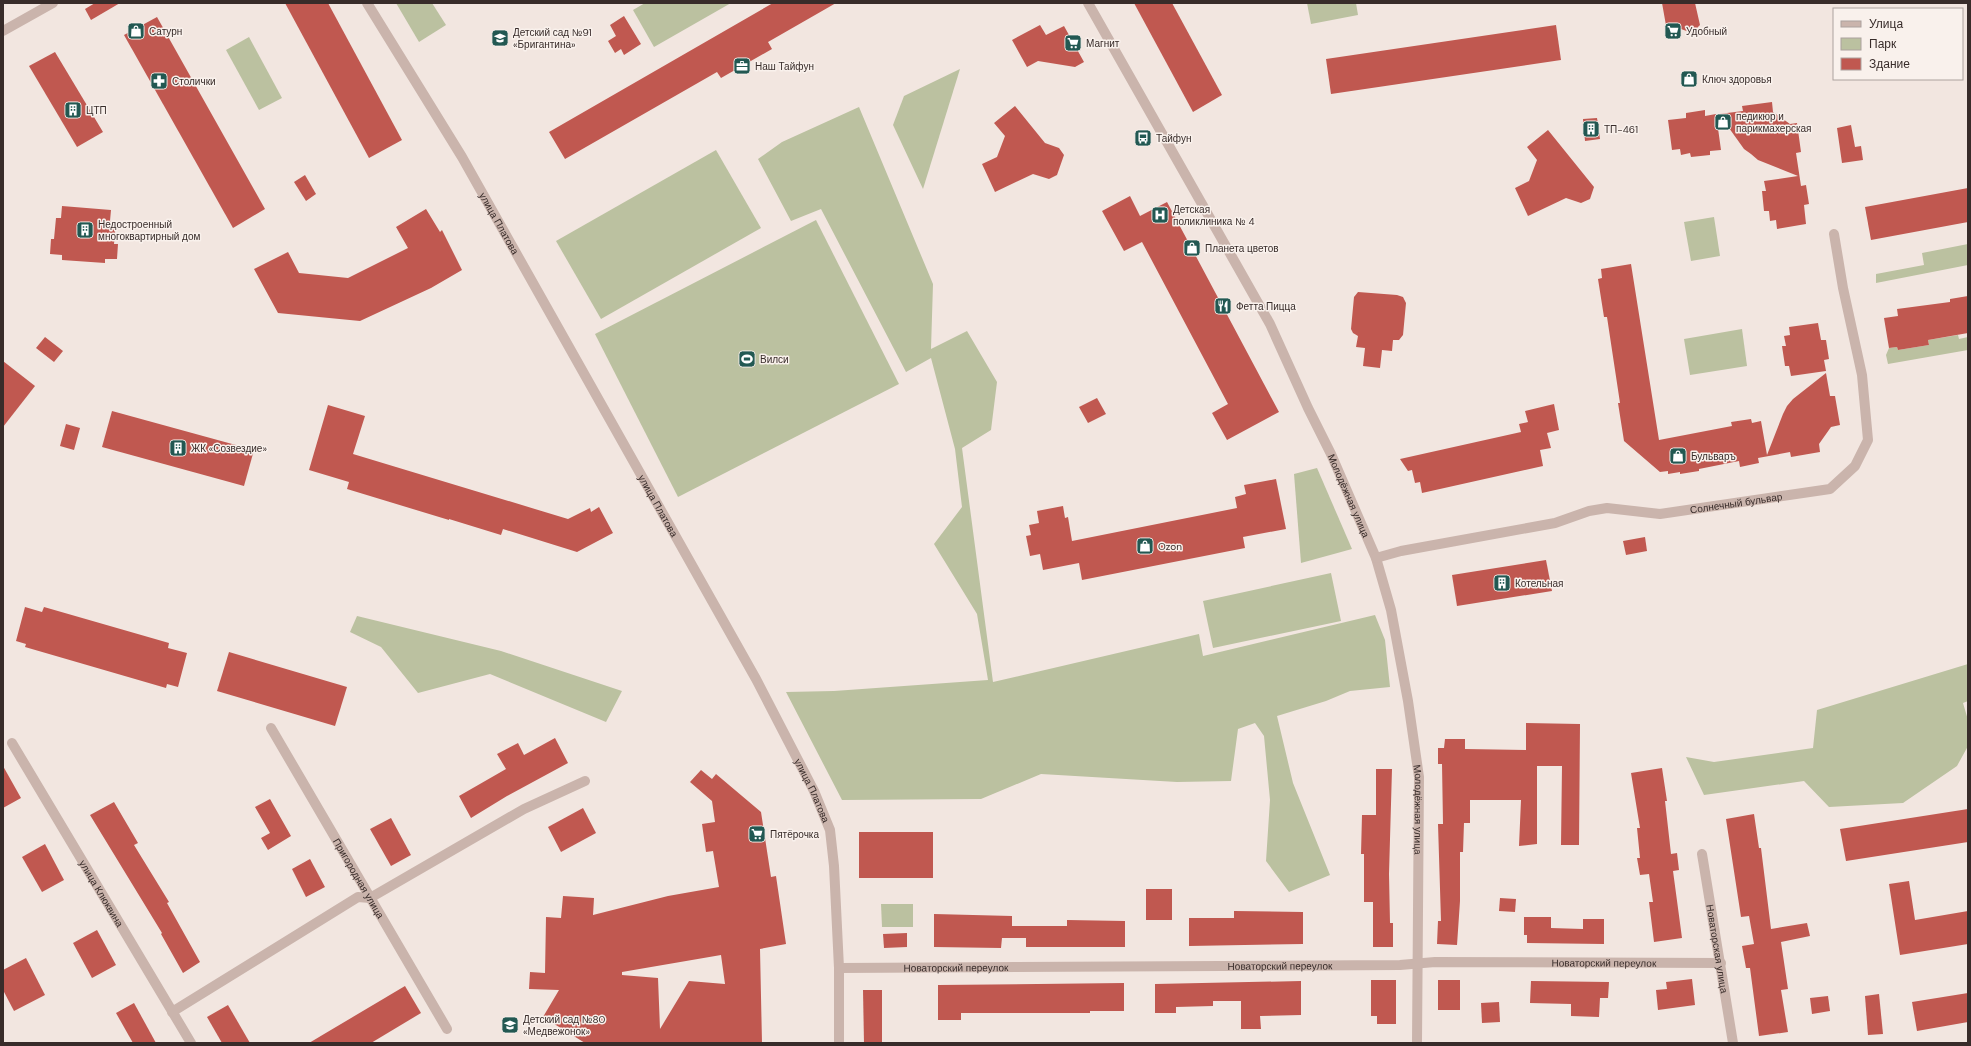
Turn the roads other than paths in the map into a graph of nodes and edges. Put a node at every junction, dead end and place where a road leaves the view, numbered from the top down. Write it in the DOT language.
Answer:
graph roads {
  1 [pos="53,3"];
  2 [pos="367,3"];
  3 [pos="1088,3"];
  4 [pos="3,31"];
  5 [pos="1834,234"];
  6 [pos="1376,558"];
  7 [pos="271,728"];
  8 [pos="12,743"];
  9 [pos="585,781"];
  10 [pos="1702,854"];
  11 [pos="370,898"];
  12 [pos="1721,963"];
  13 [pos="1417,964"];
  14 [pos="839,968"];
  15 [pos="172,1012"];
  16 [pos="447,1029"];
  17 [pos="191,1043"];
  18 [pos="839,1043"];
  19 [pos="1417,1043"];
  20 [pos="1733,1043"];
  1 -- 4 [label="street"];
  2 -- 14 [label="street, улица Платова"];
  3 -- 6 [label="street, Молодёжная улица"];
  5 -- 6 [label="street, Солнечный бульвар"];
  6 -- 13 [label="street, Молодёжная улица"];
  7 -- 11 [label="street, Пригородная улица"];
  8 -- 15 [label="street, улица Клюквина"];
  9 -- 11 [label="street"];
  10 -- 12 [label="street, Новаторская улица"];
  11 -- 15 [label="street"];
  11 -- 16 [label="street, Пригородная улица"];
  12 -- 13 [label="street, Новаторский переулок"];
  12 -- 20 [label="street, Новаторская улица"];
  13 -- 14 [label="street, Новаторский переулок"];
  13 -- 19 [label="street, Молодёжная улица"];
  14 -- 18 [label="street, улица Платова"];
  15 -- 17 [label="street, улица Клюквина"];
}
